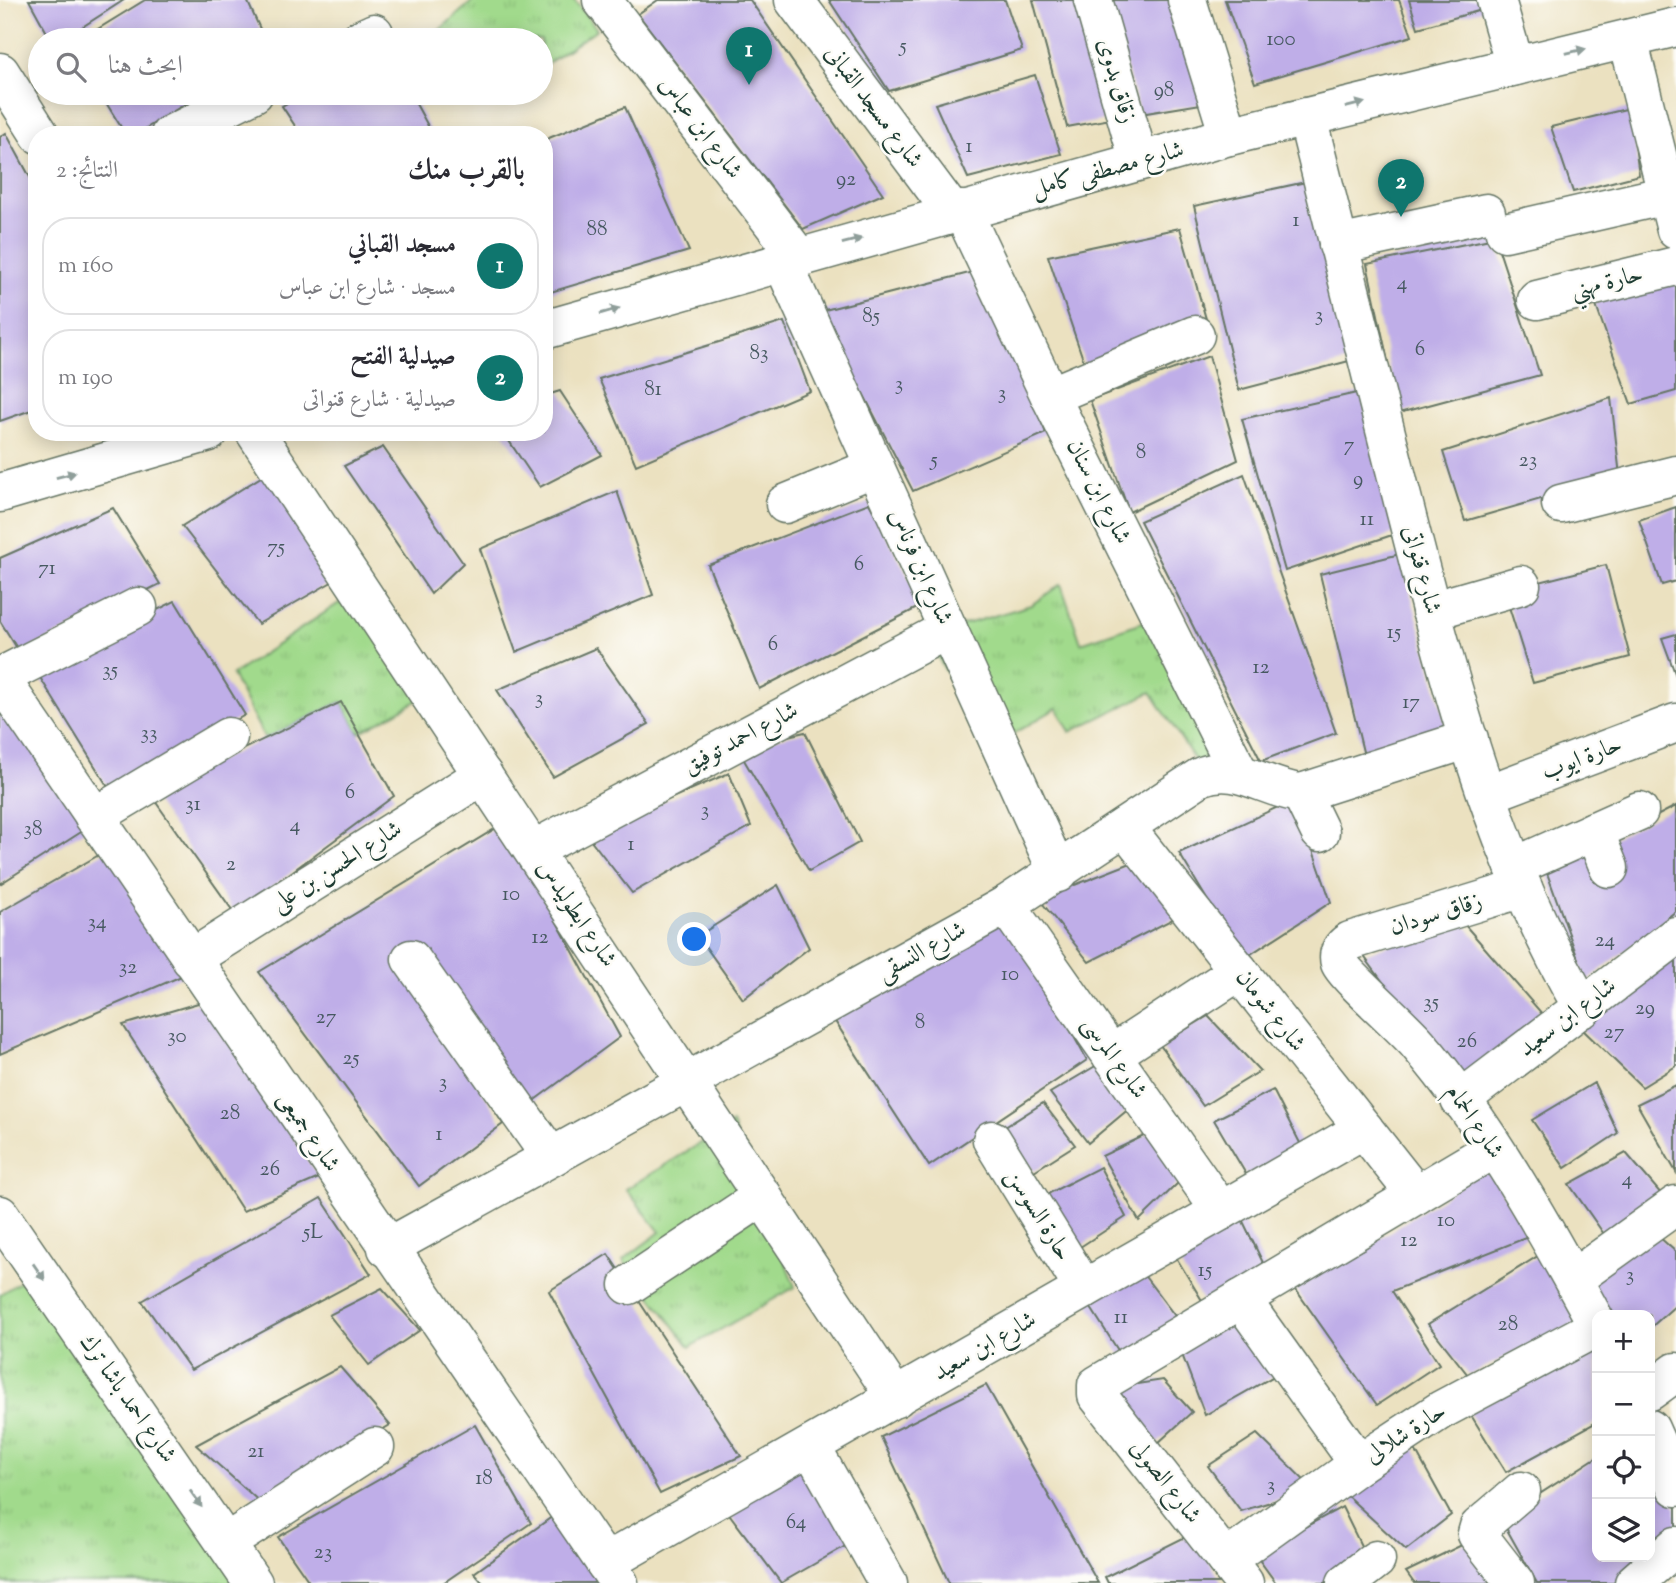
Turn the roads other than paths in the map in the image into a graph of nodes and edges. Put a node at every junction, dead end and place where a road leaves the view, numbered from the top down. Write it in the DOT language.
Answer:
graph roads {
  1 [pos="602,0"];
  2 [pos="794,0"];
  3 [pos="1093,0"];
  4 [pos="1187,0"];
  5 [pos="1496,0"];
  6 [pos="1676,27"];
  7 [pos="1628,39"];
  8 [pos="1516,66"];
  9 [pos="0,72"];
  10 [pos="230,105"];
  11 [pos="1307,117"];
  12 [pos="21,123"];
  13 [pos="188,126"];
  14 [pos="1229,136"];
  15 [pos="1139,161"];
  16 [pos="958,211"];
  17 [pos="1671,213"];
  18 [pos="1338,245"];
  19 [pos="790,258"];
  20 [pos="1676,266"];
  21 [pos="1537,300"];
  22 [pos="553,327"];
  23 [pos="1195,335"];
  24 [pos="1050,396"];
  25 [pos="178,441"];
  26 [pos="261,441"];
  27 [pos="875,467"];
  28 [pos="1676,475"];
  29 [pos="0,493"];
  30 [pos="785,504"];
  31 [pos="1561,504"];
  32 [pos="1521,585"];
  33 [pos="138,607"];
  34 [pos="1431,611"];
  35 [pos="948,629"];
  36 [pos="0,678"];
  37 [pos="1676,723"];
  38 [pos="228,737"];
  39 [pos="1469,739"];
  40 [pos="1239,773"];
  41 [pos="482,775"];
  42 [pos="1300,793"];
  43 [pos="1488,794"];
  44 [pos="1639,811"];
  45 [pos="94,817"];
  46 [pos="1125,827"];
  47 [pos="1594,831"];
  48 [pos="1320,832"];
  49 [pos="533,850"];
  50 [pos="1609,868"];
  51 [pos="1058,873"];
  52 [pos="1518,878"];
  53 [pos="1006,905"];
  54 [pos="1676,936"];
  55 [pos="1350,941"];
  56 [pos="191,959"];
  57 [pos="411,959"];
  58 [pos="1239,971"];
  59 [pos="1583,1008"];
  60 [pos="1111,1055"];
  61 [pos="687,1081"];
  62 [pos="1461,1100"];
  63 [pos="1364,1129"];
  64 [pos="992,1140"];
  65 [pos="1493,1149"];
  66 [pos="551,1157"];
  67 [pos="1416,1195"];
  68 [pos="763,1196"];
  69 [pos="1676,1205"];
  70 [pos="1221,1211"];
  71 [pos="6,1237"];
  72 [pos="387,1248"];
  73 [pos="1573,1279"];
  74 [pos="629,1285"];
  75 [pos="1084,1289"];
  76 [pos="1241,1299"];
  77 [pos="1592,1315"];
  78 [pos="1592,1328"];
  79 [pos="1676,1372"];
  80 [pos="1655,1387"];
  81 [pos="896,1398"];
  82 [pos="1653,1436"];
  83 [pos="374,1447"];
  84 [pos="811,1447"];
  85 [pos="1359,1464"];
  86 [pos="1676,1487"];
  87 [pos="1521,1491"];
  88 [pos="226,1543"];
  89 [pos="1676,1546"];
  90 [pos="1376,1560"];
  91 [pos="1235,1572"];
  92 [pos="612,1573"];
  93 [pos="253,1583"];
  94 [pos="888,1583"];
  95 [pos="1346,1583"];
  96 [pos="1515,1583"];
  97 [pos="1634,1583"];
  1 -- 19 [label="street, شارع ابن عباس"];
  2 -- 16 [label="street, شارع مسجد القبانى"];
  3 -- 15 [label="street, زقاق بدوى"];
  4 -- 14 [label="street"];
  5 -- 8 [label="street"];
  6 -- 7 [label="street, شارع مصطفى كامل"];
  8 -- 7 [label="street, شارع مصطفى كامل, one-way"];
  7 -- 17 [label="street"];
  11 -- 8 [label="street, شارع مصطفى كامل, one-way"];
  9 -- 12 [label="street"];
  10 -- 13 [label="street"];
  11 -- 14 [label="street, شارع مصطفى كامل"];
  11 -- 18 [label="street, شارع قنواتى"];
  14 -- 15 [label="street, شارع مصطفى كامل"];
  15 -- 16 [label="street, شارع مصطفى كامل"];
  19 -- 16 [label="street, شارع مصطفى كامل, one-way"];
  16 -- 24 [label="street, شارع ابن سنان"];
  17 -- 18 [label="street"];
  18 -- 34 [label="street, شارع قنواتى"];
  22 -- 19 [label="street, شارع مصطفى كامل, one-way"];
  19 -- 27 [label="street, شارع ابن فرناس"];
  20 -- 21 [label="street, حارة مهني"];
  23 -- 24 [label="street"];
  24 -- 40 [label="street, شارع ابن سنان"];
  29 -- 25 [label="street, one-way"];
  26 -- 41 [label="street, شارع ابطوليدس"];
  27 -- 30 [label="street"];
  27 -- 35 [label="street, شارع ابن فرناس"];
  28 -- 31 [label="street"];
  32 -- 34 [label="street"];
  33 -- 36 [label="street"];
  34 -- 39 [label="street, شارع قنواتى"];
  35 -- 49 [label="street, شارع احمد توفيق"];
  35 -- 51 [label="street, شارع ابن فرناس"];
  36 -- 45 [label="street, شارع جميعى"];
  37 -- 43 [label="street, حارة ايوب"];
  38 -- 45 [label="street"];
  39 -- 42 [label="street"];
  39 -- 43 [label="street, شارع قنواتى"];
  40 -- 42 [label="street, شارع النسقى"];
  40 -- 46 [label="street, شارع النسقى"];
  41 -- 49 [label="street, شارع ابطوليدس"];
  41 -- 56 [label="street, شارع الحسن بن على"];
  42 -- 48 [label="street"];
  43 -- 52 [label="street, شارع قنواتى"];
  44 -- 47 [label="street, زقاق سودان"];
  45 -- 56 [label="street, شارع جميعى"];
  46 -- 51 [label="street, شارع النسقى"];
  46 -- 58 [label="street, شارع شومان"];
  47 -- 50 [label="street"];
  47 -- 52 [label="street, زقاق سودان"];
  49 -- 61 [label="street, شارع ابطوليدس"];
  51 -- 53 [label="street, شارع النسقى"];
  52 -- 55 [label="street, زقاق سودان"];
  52 -- 59 [label="street, شارع قنواتى"];
  53 -- 60 [label="street, شارع المرسى"];
  53 -- 61 [label="street, شارع النسقى"];
  54 -- 59 [label="street, شارع ابن سعيد"];
  55 -- 62 [label="street, شارع الحمام"];
  56 -- 72 [label="street, شارع جميعى"];
  57 -- 66 [label="street"];
  58 -- 60 [label="street"];
  58 -- 63 [label="street, شارع شومان"];
  59 -- 62 [label="street, شارع ابن سعيد"];
  60 -- 70 [label="street, شارع المرسى"];
  61 -- 66 [label="street, شارع النسقى"];
  61 -- 68 [label="street, شارع ابطوليدس"];
  62 -- 65 [label="street, شارع الحمام"];
  63 -- 67 [label="street, شارع شومان"];
  63 -- 70 [label="street, شارع ابن سعيد"];
  64 -- 75 [label="street, حارة السوسن"];
  65 -- 67 [label="street"];
  65 -- 73 [label="street, شارع الحمام"];
  66 -- 72 [label="street, شارع النسقى"];
  67 -- 76 [label="street"];
  68 -- 74 [label="street"];
  68 -- 81 [label="street, شارع ابطوليدس"];
  69 -- 73 [label="street"];
  70 -- 75 [label="street, شارع ابن سعيد"];
  71 -- 88 [label="street, شارع احمد باشا ترك, one-way"];
  72 -- 92 [label="street, شارع جميعى"];
  73 -- 77 [label="street, شارع الحمام"];
  75 -- 81 [label="street, شارع ابن سعيد"];
  76 -- 85 [label="street"];
  76 -- 91 [label="street, شارع الصولى"];
  78 -- 85 [label="street, حارة شلالى"];
  79 -- 80 [label="street"];
  81 -- 84 [label="street, شارع ابن سعيد"];
  82 -- 86 [label="street"];
  83 -- 88 [label="street"];
  84 -- 92 [label="street, شارع ابن سعيد"];
  84 -- 94 [label="street"];
  85 -- 91 [label="street, حارة شلالى"];
  87 -- 96 [label="street"];
  88 -- 93 [label="street, شارع احمد باشا ترك"];
  89 -- 97 [label="street"];
  90 -- 95 [label="street"];
}
